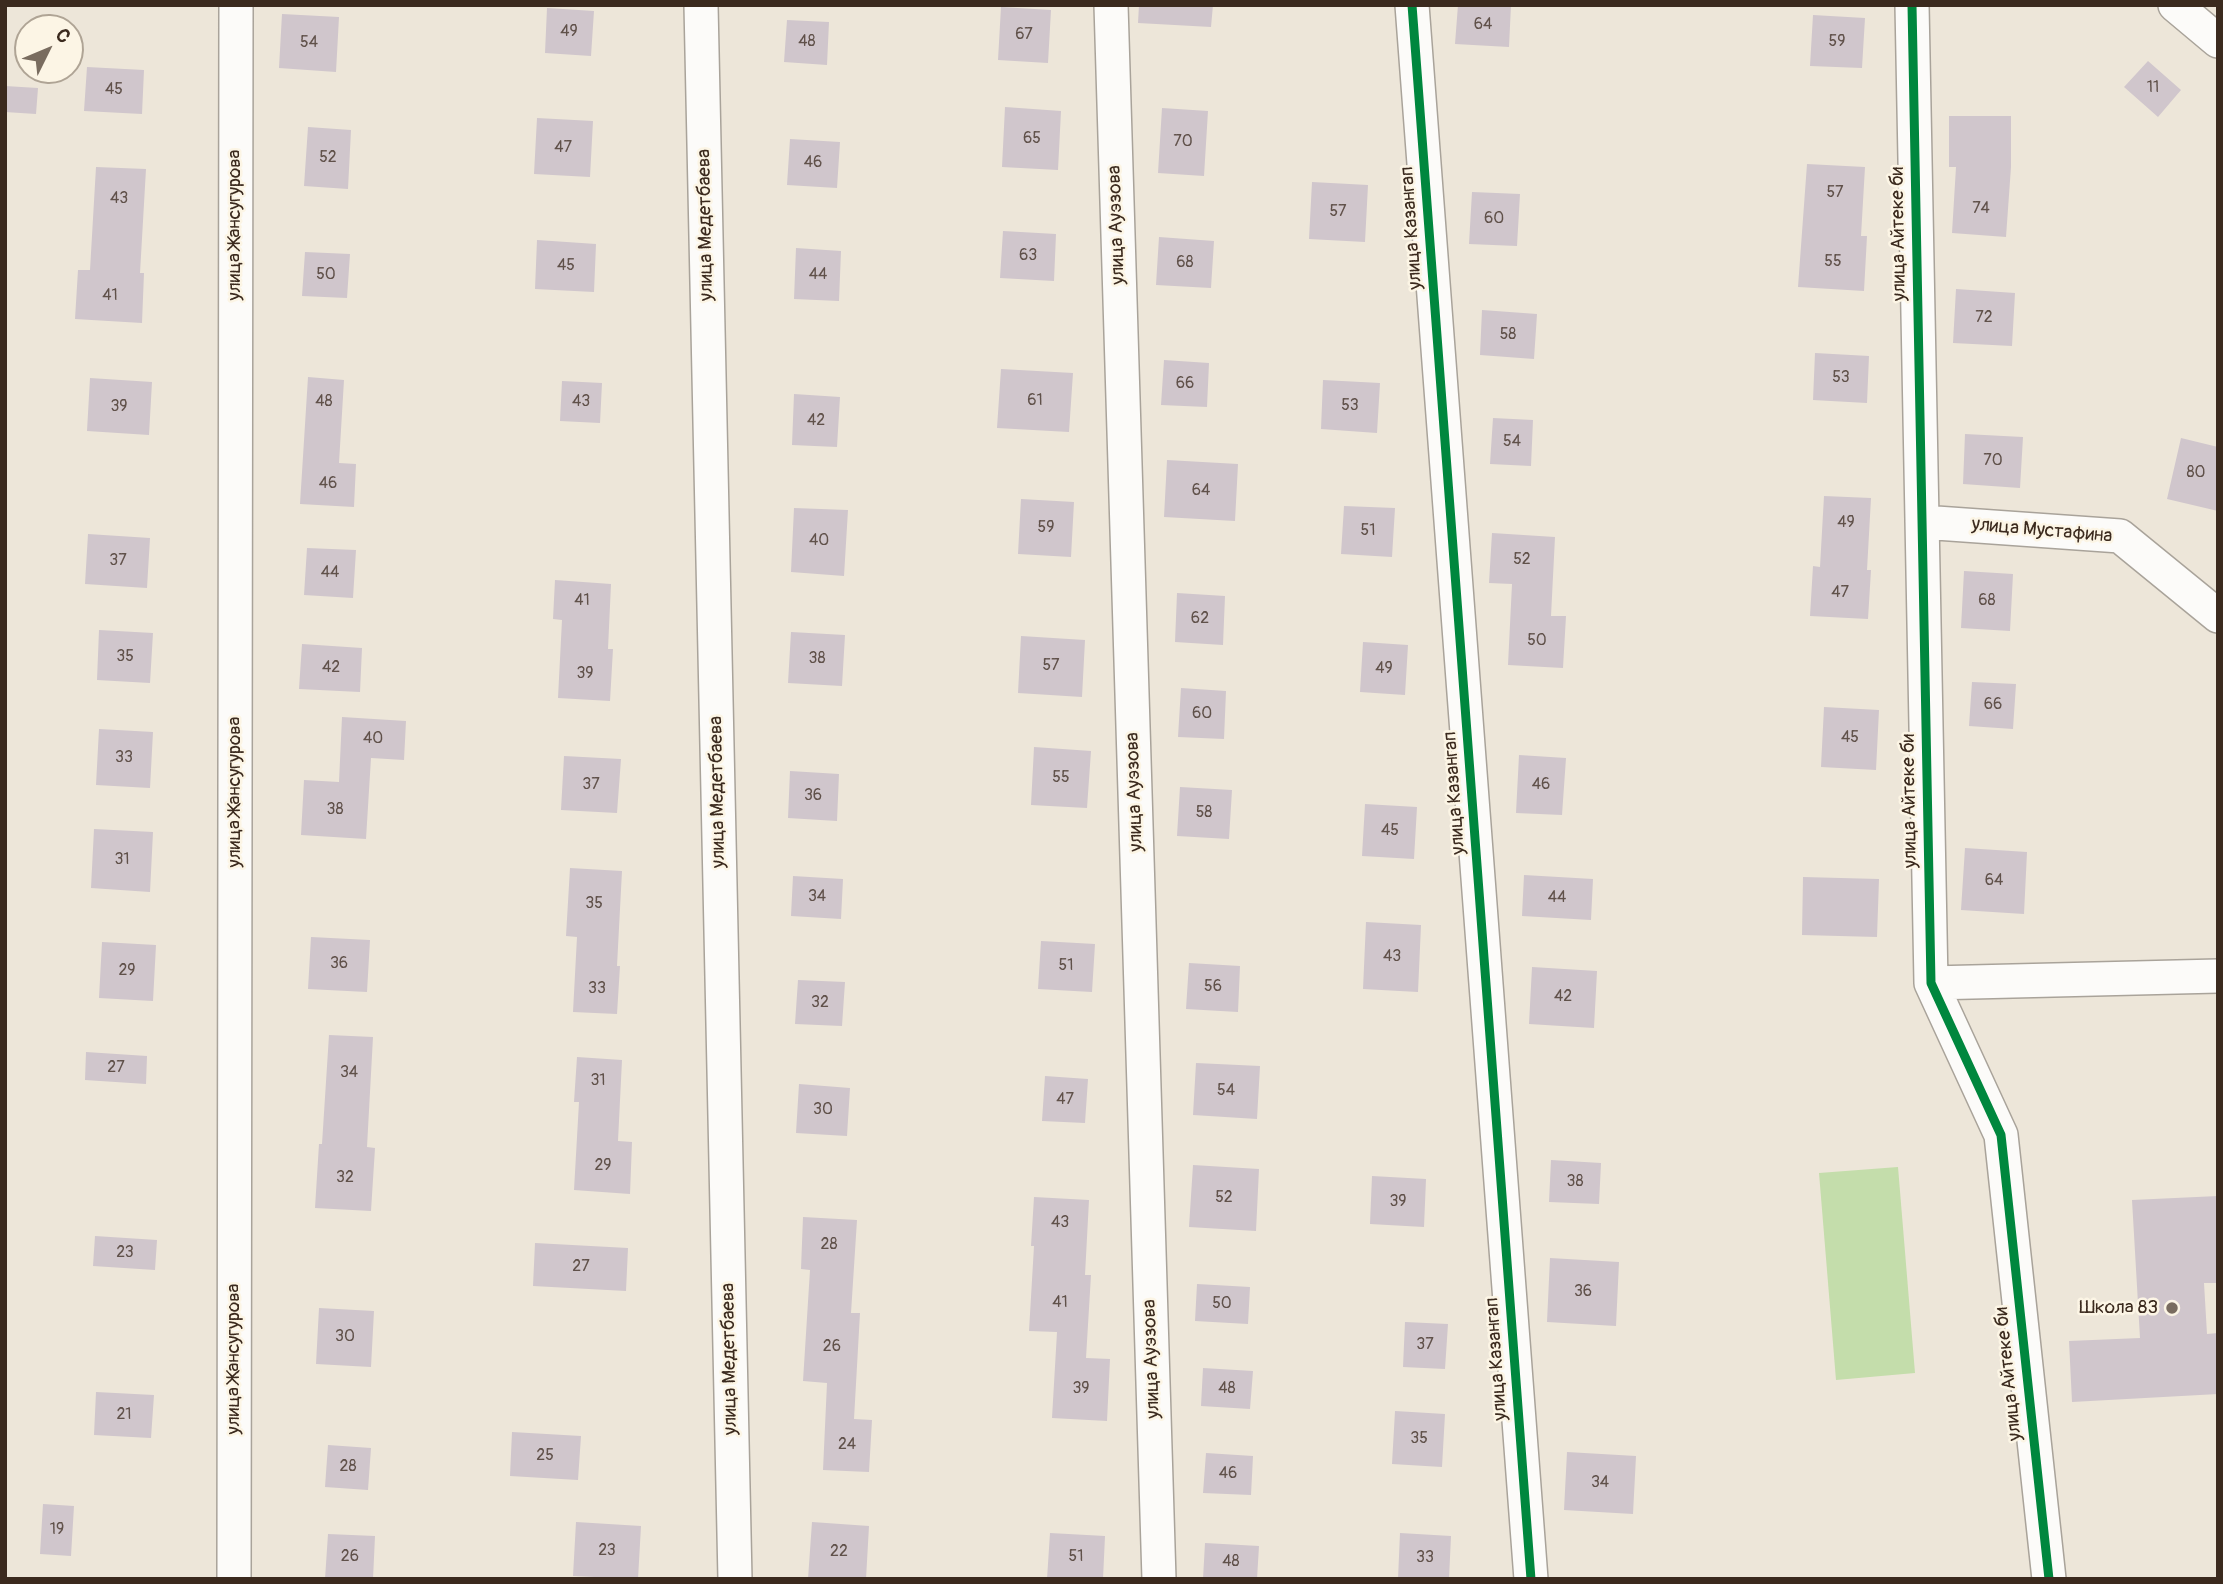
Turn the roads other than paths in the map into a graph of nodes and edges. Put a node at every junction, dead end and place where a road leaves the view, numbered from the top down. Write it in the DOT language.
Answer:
graph roads {
  1 [pos="236,5"];
  2 [pos="701,5"];
  3 [pos="1111,5"];
  4 [pos="1412,5"];
  5 [pos="1912,5"];
  6 [pos="2175,5"];
  7 [pos="2218,41"];
  8 [pos="1922,522"];
  9 [pos="2216,609"];
  10 [pos="2218,976"];
  11 [pos="1931,983"];
  12 [pos="234,1579"];
  13 [pos="735,1579"];
  14 [pos="1159,1579"];
  15 [pos="1531,1579"];
  16 [pos="2049,1579"];
  1 -- 12 [label="street, улица Жансугурова"];
  2 -- 13 [label="street, улица Медетбаева"];
  3 -- 14 [label="street, улица Ауэзова"];
  4 -- 15 [label="street, улица Казангап"];
  5 -- 8 [label="street, улица Айтеке би"];
  6 -- 7 [label="street"];
  8 -- 9 [label="street, улица Мустафина"];
  8 -- 11 [label="street, улица Айтеке би"];
  10 -- 11 [label="street"];
  11 -- 16 [label="street, улица Айтеке би"];
}
